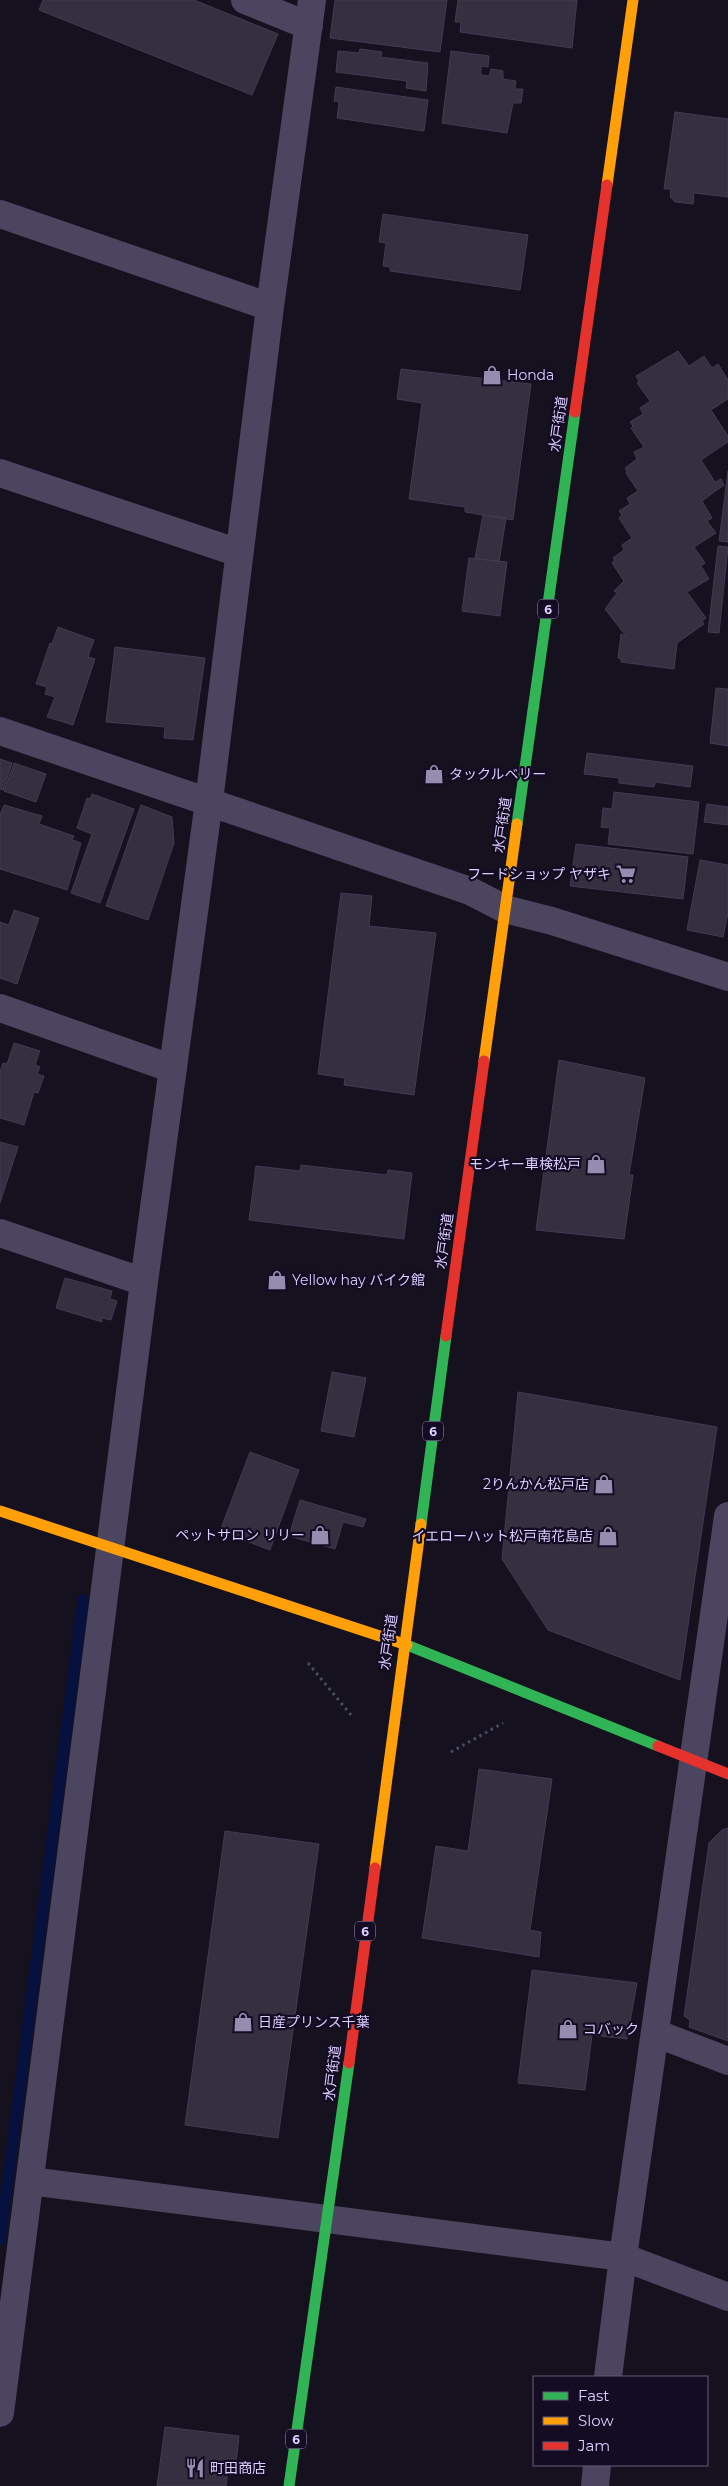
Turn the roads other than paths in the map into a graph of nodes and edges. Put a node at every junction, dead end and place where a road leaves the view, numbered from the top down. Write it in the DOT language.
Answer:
graph roads {
  1 [pos="245,0"];
  2 [pos="633,0"];
  3 [pos="311,13"];
  4 [pos="0,214"];
  5 [pos="270,307"];
  6 [pos="0,473"];
  7 [pos="239,553"];
  8 [pos="0,731"];
  9 [pos="209,801"];
  10 [pos="505,909"];
  11 [pos="728,977"];
  12 [pos="0,1008"];
  13 [pos="173,1069"];
  14 [pos="0,1233"];
  15 [pos="144,1282"];
  16 [pos="0,1511"];
  17 [pos="728,1516"];
  18 [pos="111,1548"];
  19 [pos="403,1644"];
  20 [pos="693,1759"];
  21 [pos="728,1774"];
  22 [pos="655,2033"];
  23 [pos="728,2061"];
  24 [pos="30,2181"];
  25 [pos="328,2219"];
  26 [pos="623,2257"];
  27 [pos="728,2297"];
  28 [pos="6,2325"];
  29 [pos="608,2376"];
  30 [pos="0,2413"];
  31 [pos="597,2466"];
  32 [pos="289,2486"];
  33 [pos="595,2486"];
  1 -- 3 [label="street"];
  2 -- 10 [label="main road, 水戸街道 / 6"];
  3 -- 5 [label="street"];
  4 -- 5 [label="street"];
  5 -- 7 [label="street"];
  6 -- 7 [label="street"];
  7 -- 9 [label="street"];
  8 -- 9 [label="street"];
  9 -- 10 [label="street"];
  9 -- 13 [label="street"];
  10 -- 11 [label="street"];
  10 -- 19 [label="main road, 水戸街道 / 6"];
  12 -- 13 [label="street"];
  13 -- 15 [label="street"];
  14 -- 15 [label="street"];
  15 -- 18 [label="street"];
  16 -- 18 [label="main road"];
  17 -- 20 [label="street"];
  18 -- 19 [label="main road"];
  18 -- 24 [label="street"];
  19 -- 20 [label="main road"];
  19 -- 25 [label="main road, 水戸街道 / 6"];
  20 -- 21 [label="main road"];
  20 -- 22 [label="street"];
  22 -- 23 [label="street"];
  22 -- 26 [label="street"];
  24 -- 25 [label="street"];
  24 -- 28 [label="street"];
  25 -- 26 [label="street"];
  25 -- 32 [label="main road, 水戸街道 / 6"];
  26 -- 27 [label="street"];
  26 -- 29 [label="street"];
  28 -- 30 [label="street"];
  31 -- 33 [label="street"];
}
